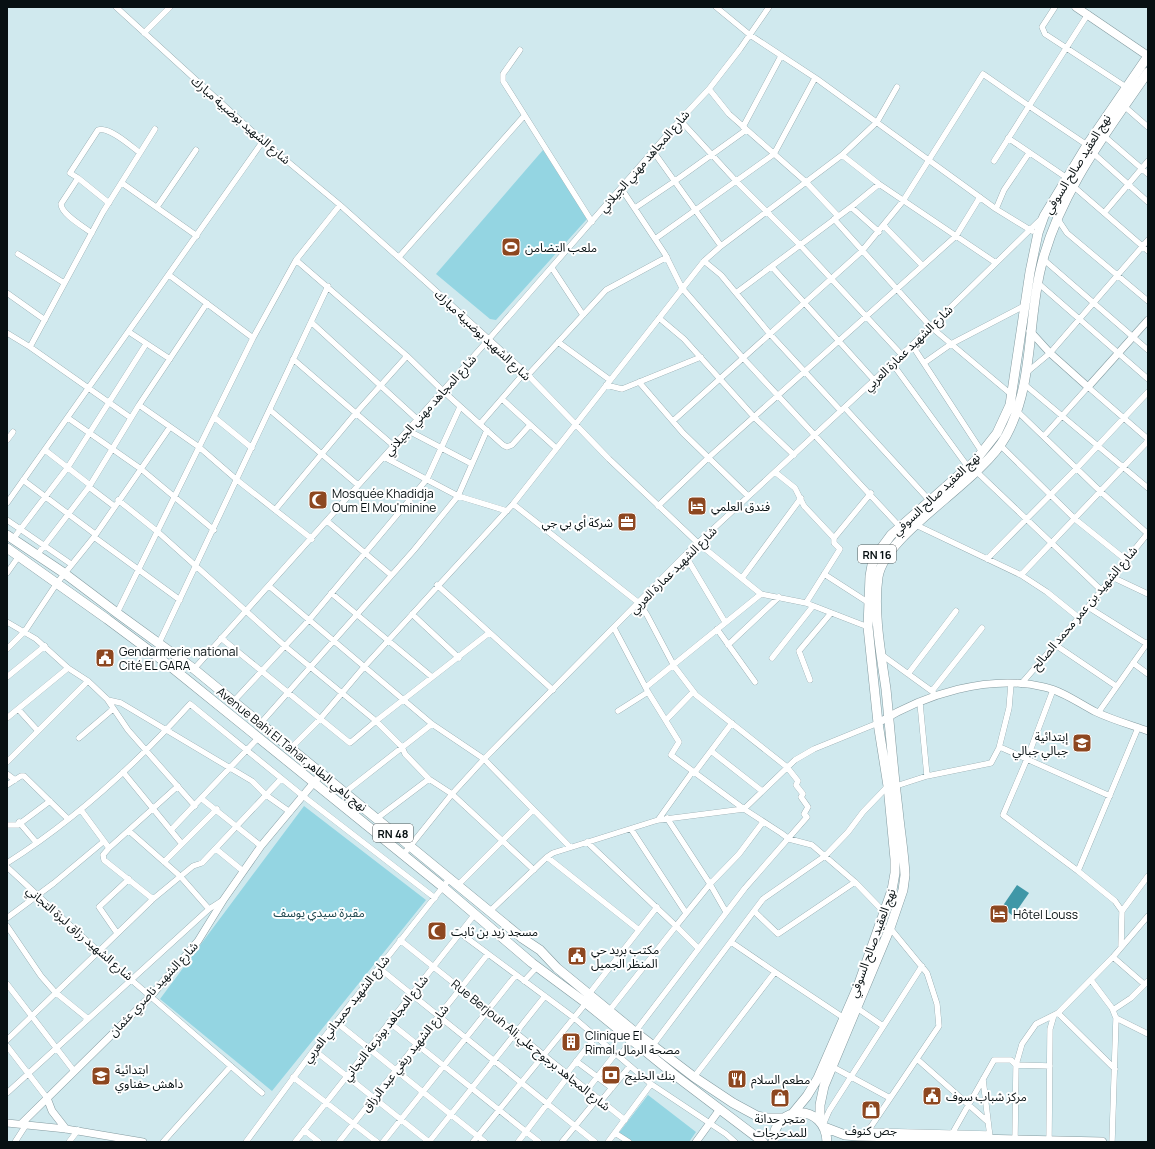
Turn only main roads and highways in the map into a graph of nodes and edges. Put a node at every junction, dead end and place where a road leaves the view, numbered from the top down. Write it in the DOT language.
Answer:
graph roads {
  1 [pos="1076,7"];
  2 [pos="1148,56"];
  3 [pos="1148,72"];
  4 [pos="1044,216"];
  5 [pos="1057,218"];
  6 [pos="1052,229"];
  7 [pos="1034,231"];
  8 [pos="10,537"];
  9 [pos="7,548"];
  10 [pos="892,786"];
  11 [pos="633,1036"];
  12 [pos="793,1113"];
  13 [pos="784,1118"];
  14 [pos="823,1125"];
  15 [pos="745,1126"];
  16 [pos="1072,1141"];
  17 [pos="756,1142"];
  18 [pos="764,1142"];
  19 [pos="773,1142"];
  20 [pos="827,1142"];
  21 [pos="1102,1142"];
  1 -- 2 [label="main road"];
  2 -- 4 [label="main road, نهج العقيد صالح السوفي / RN 16"];
  3 -- 5 [label="main road, نهج العقيد صالح السوفي / RN 16"];
  4 -- 5 [label="main road"];
  4 -- 7 [label="main road, نهج العقيد صالح السوفي / RN 16"];
  5 -- 6 [label="main road, نهج العقيد صالح السوفي / RN 16"];
  6 -- 7 [label="main road"];
  6 -- 10 [label="main road, نهج العقيد صالح السوفي / RN 16"];
  7 -- 10 [label="main road, نهج العقيد صالح السوفي / RN 16"];
  8 -- 11 [label="main road, Avenue Bahi El Tahar,نهج باهي الطاهر / RN 48"];
  9 -- 11 [label="main road, Avenue Bahi El Tahar,نهج باهي الطاهر / RN 48"];
  10 -- 12 [label="main road, نهج العقيد صالح السوفي / RN 16"];
  10 -- 14 [label="main road, نهج العقيد صالح السوفي / RN 16"];
  11 -- 13 [label="main road, Avenue Bahi El Tahar,نهج باهي الطاهر / RN 48"];
  11 -- 15 [label="main road, Avenue Bahi El Tahar,نهج باهي الطاهر / RN 48"];
  12 -- 13 [label="main road"];
  12 -- 14 [label="main road"];
  13 -- 19 [label="main road"];
  14 -- 16 [label="main road"];
  14 -- 20 [label="main road, نهج العقيد صالح السوفي"];
  15 -- 17 [label="main road"];
  15 -- 18 [label="main road, Avenue Bahi El Tahar,نهج باهي الطاهر / RN 48"];
  16 -- 21 [label="main road"];
}
